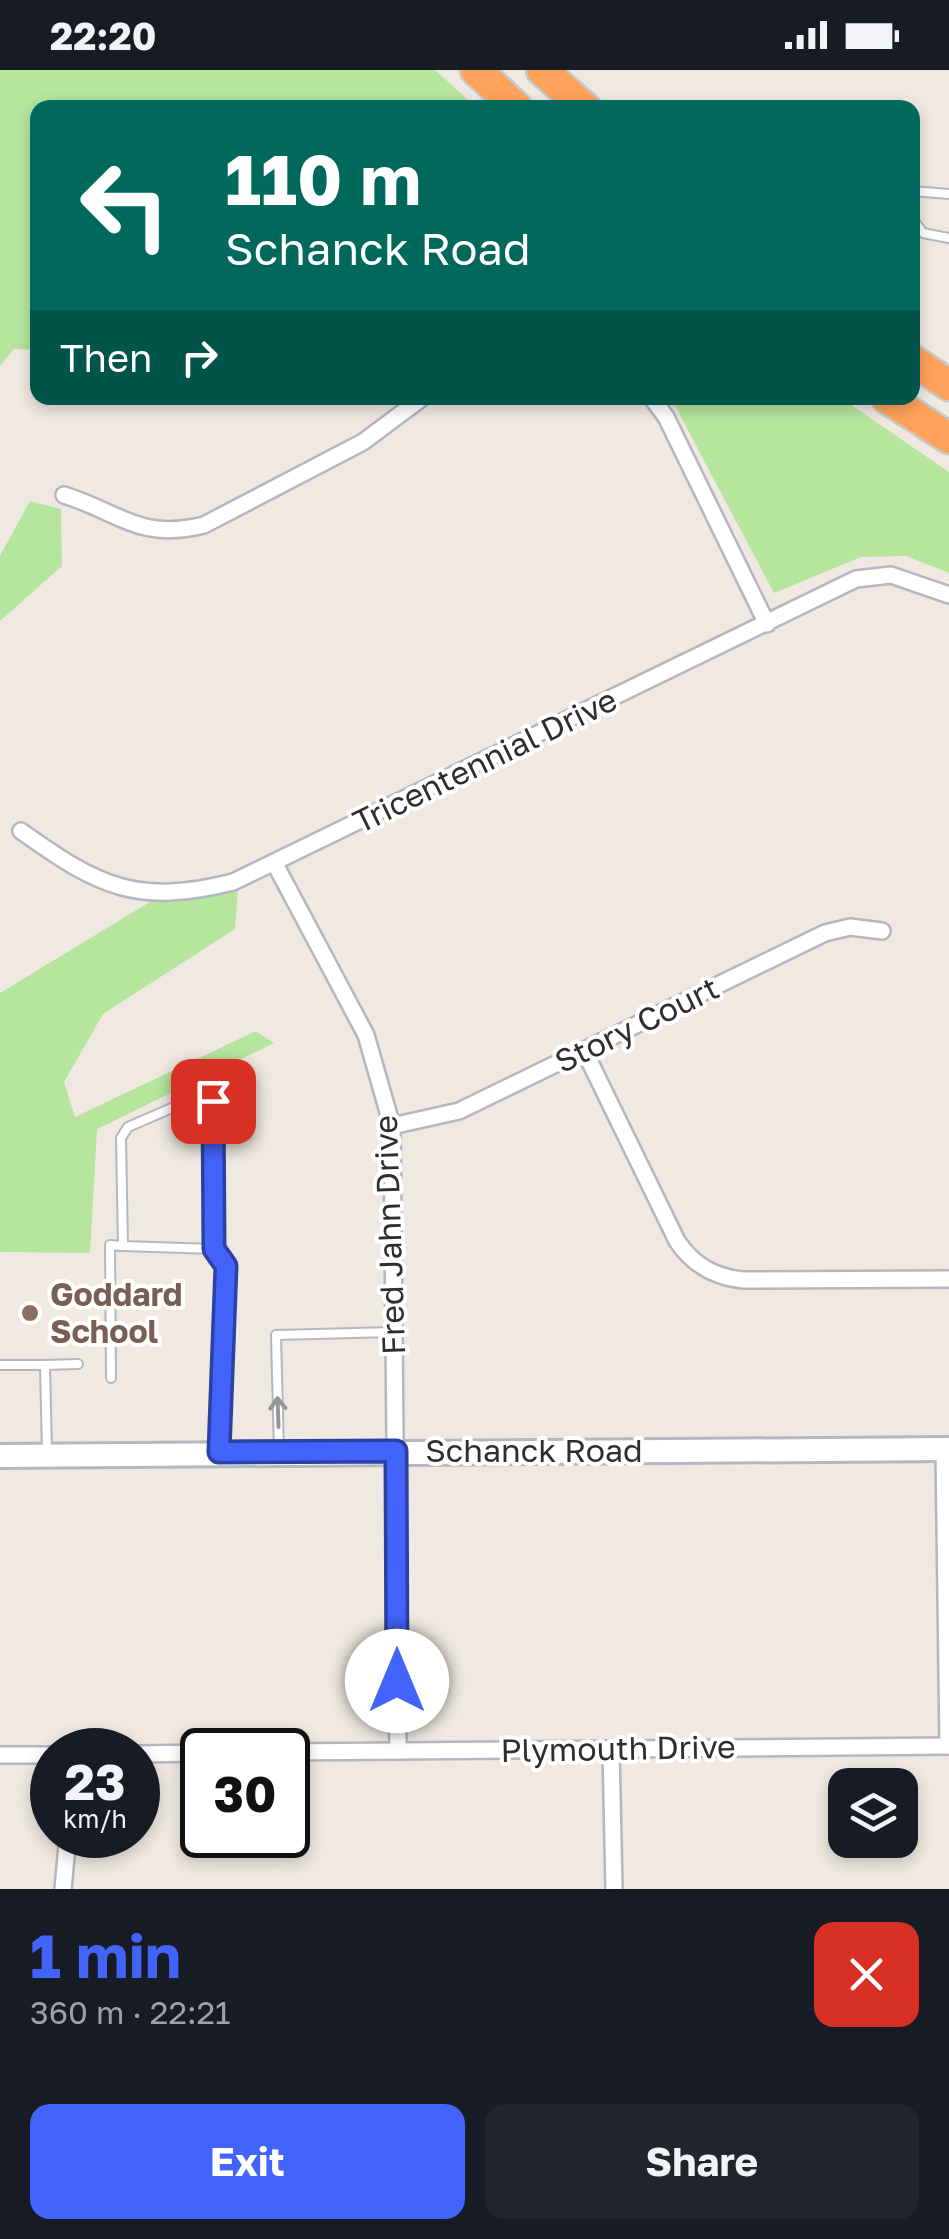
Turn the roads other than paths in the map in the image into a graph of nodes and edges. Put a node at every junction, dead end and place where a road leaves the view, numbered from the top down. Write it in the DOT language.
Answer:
graph roads {
  1 [pos="476,70"];
  2 [pos="542,70"];
  3 [pos="508,100"];
  4 [pos="577,100"];
  5 [pos="920,192"];
  6 [pos="949,194"];
  7 [pos="920,228"];
  8 [pos="949,238"];
  9 [pos="920,365"];
  10 [pos="949,385"];
  11 [pos="412,405"];
  12 [pos="657,405"];
  13 [pos="898,405"];
  14 [pos="949,438"];
  15 [pos="64,495"];
  16 [pos="949,596"];
  17 [pos="767,624"];
  18 [pos="20,832"];
  19 [pos="275,864"];
  20 [pos="882,931"];
  21 [pos="584,1050"];
  22 [pos="392,1126"];
  23 [pos="122,1246"];
  24 [pos="214,1249"];
  25 [pos="949,1279"];
  26 [pos="394,1332"];
  27 [pos="45,1364"];
  28 [pos="78,1364"];
  29 [pos="0,1365"];
  30 [pos="111,1378"];
  31 [pos="947,1449"];
  32 [pos="396,1451"];
  33 [pos="219,1452"];
  34 [pos="280,1452"];
  35 [pos="47,1454"];
  36 [pos="0,1456"];
  37 [pos="948,1746"];
  38 [pos="611,1749"];
  39 [pos="398,1751"];
  40 [pos="310,1752"];
  41 [pos="30,1754"];
  42 [pos="0,1755"];
  43 [pos="66,1858"];
  44 [pos="63,1889"];
  45 [pos="614,1889"];
  1 -- 3 [label="highway"];
  2 -- 4 [label="highway"];
  5 -- 6 [label="lane"];
  7 -- 8 [label="lane"];
  9 -- 10 [label="highway"];
  11 -- 15 [label="street"];
  12 -- 17 [label="street"];
  13 -- 14 [label="highway"];
  16 -- 17 [label="street, Tricentennial Drive"];
  17 -- 19 [label="street, Tricentennial Drive"];
  18 -- 19 [label="street, Tricentennial Drive"];
  19 -- 22 [label="street, Fred Jahn Drive"];
  20 -- 21 [label="street, Story Court"];
  21 -- 22 [label="street, Story Court"];
  21 -- 25 [label="street"];
  22 -- 26 [label="street, Fred Jahn Drive"];
  23 -- 24 [label="lane"];
  23 -- 24 [label="lane"];
  23 -- 30 [label="lane"];
  24 -- 33 [label="lane"];
  26 -- 32 [label="street, Fred Jahn Drive"];
  34 -- 26 [label="lane, one-way"];
  27 -- 28 [label="lane"];
  27 -- 29 [label="lane"];
  27 -- 35 [label="lane"];
  31 -- 32 [label="street, Schanck Road"];
  31 -- 37 [label="street"];
  32 -- 34 [label="street, Schanck Road"];
  32 -- 39 [label="street, Fred Jahn Drive"];
  33 -- 34 [label="street, Schanck Road"];
  33 -- 35 [label="street, Schanck Road"];
  35 -- 36 [label="street, Schanck Road"];
  37 -- 38 [label="street, Plymouth Drive"];
  38 -- 39 [label="street, Plymouth Drive"];
  38 -- 45 [label="street"];
  39 -- 40 [label="street, Plymouth Drive"];
  41 -- 42 [label="street"];
  43 -- 44 [label="street"];
}
